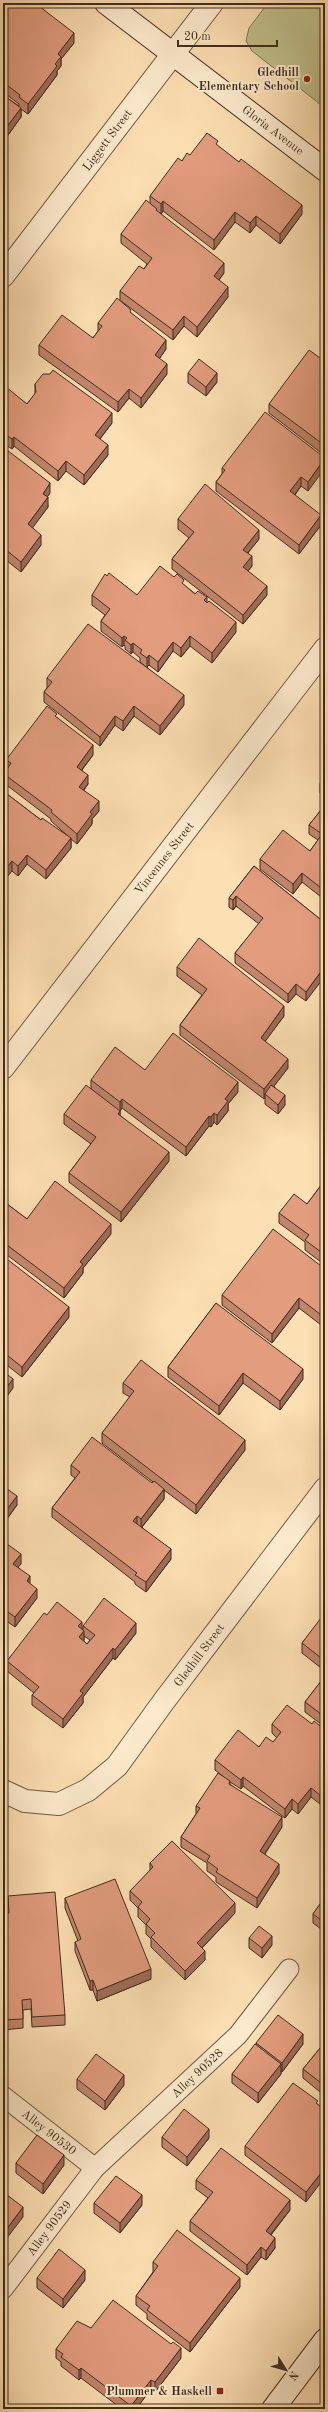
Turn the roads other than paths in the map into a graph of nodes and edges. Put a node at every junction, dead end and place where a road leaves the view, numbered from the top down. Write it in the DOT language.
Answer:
graph roads {
  1 [pos="106,3"];
  2 [pos="212,3"];
  3 [pos="172,55"];
  4 [pos="325,170"];
  5 [pos="3,276"];
  6 [pos="325,649"];
  7 [pos="3,1068"];
  8 [pos="325,1489"];
  9 [pos="3,1791"];
  10 [pos="289,1969"];
  11 [pos="3,2096"];
  12 [pos="96,2168"];
  13 [pos="3,2289"];
  14 [pos="325,2340"];
  15 [pos="272,2409"];
  1 -- 3 [label="street, Gloria Avenue"];
  2 -- 3 [label="street, Liggett Street"];
  3 -- 4 [label="street, Gloria Avenue"];
  3 -- 5 [label="street, Liggett Street"];
  6 -- 7 [label="street, Vincennes Street"];
  8 -- 9 [label="street, Gledhill Street"];
  10 -- 12 [label="lane, Alley 90528"];
  11 -- 12 [label="lane, Alley 90530"];
  12 -- 13 [label="lane, Alley 90529"];
  14 -- 15 [label="street"];
}
